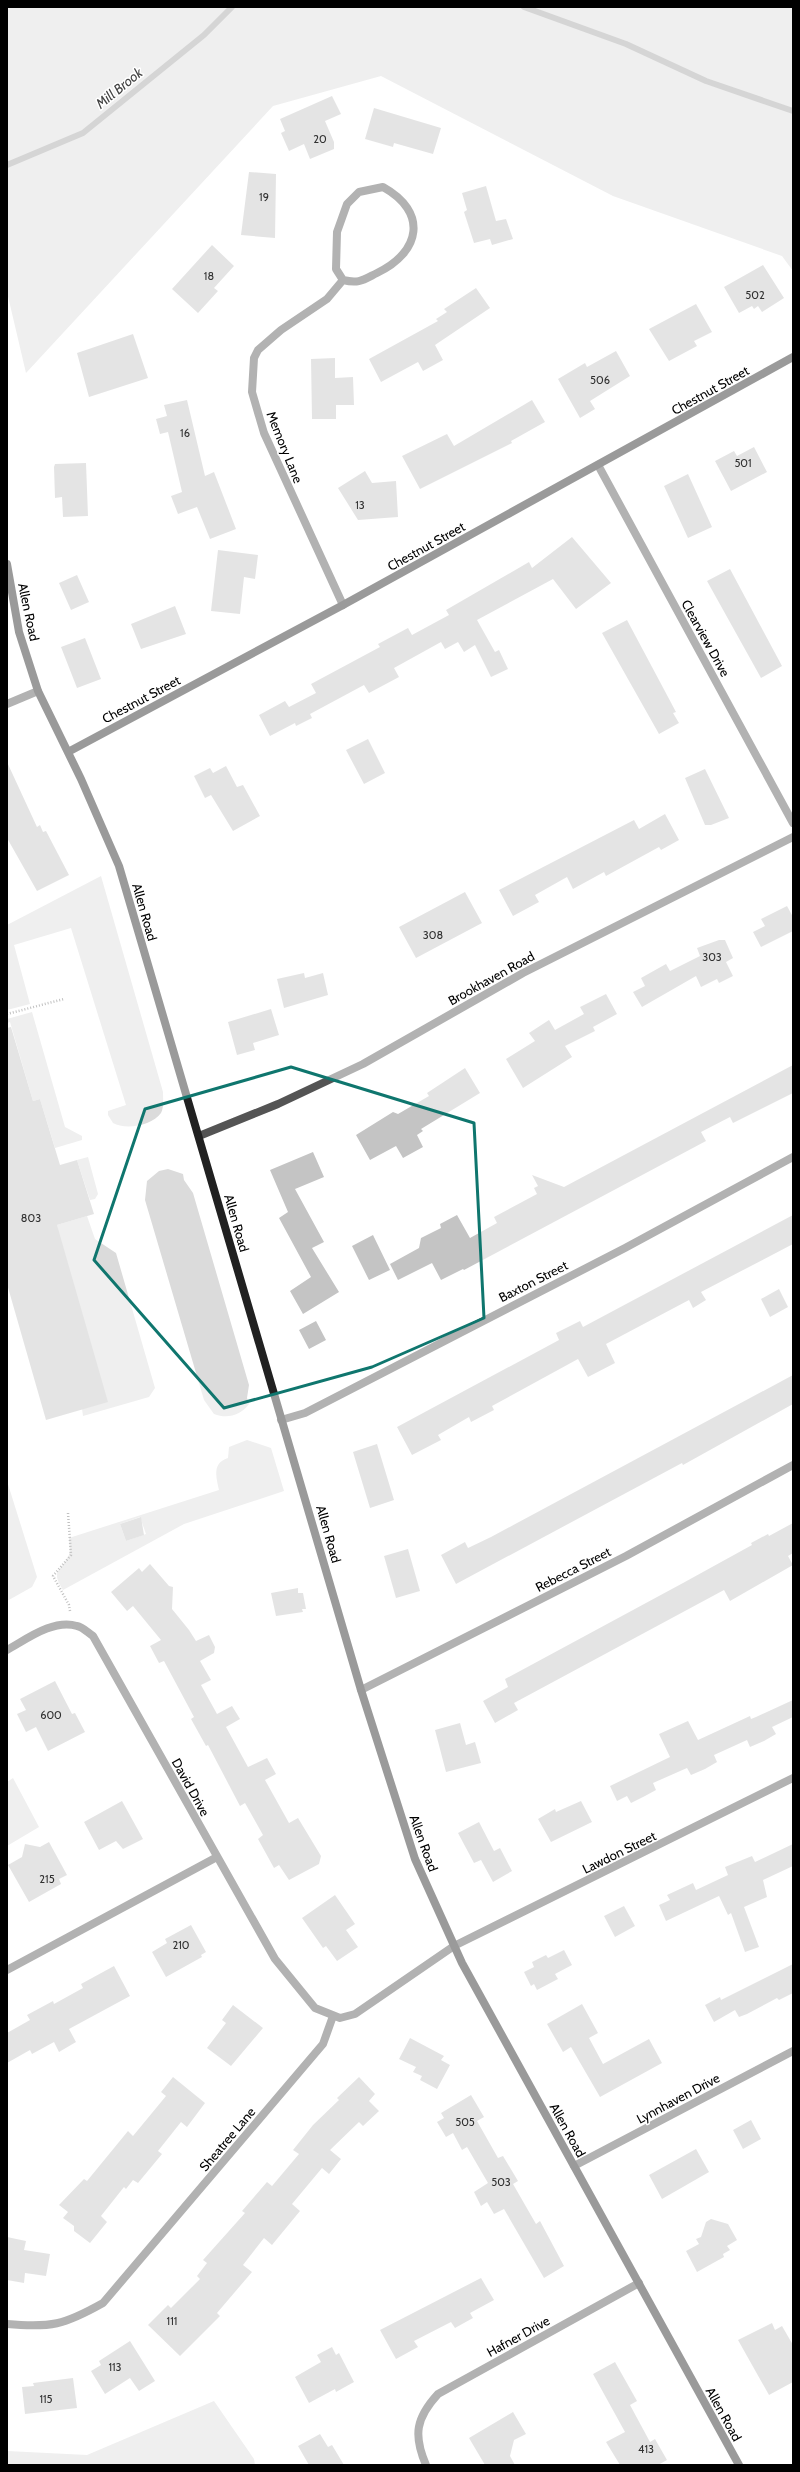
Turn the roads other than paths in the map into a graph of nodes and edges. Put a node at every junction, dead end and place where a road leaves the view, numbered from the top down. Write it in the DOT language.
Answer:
graph roads {
  1 [pos="343,280"];
  2 [pos="793,358"];
  3 [pos="598,464"];
  4 [pos="7,564"];
  5 [pos="343,605"];
  6 [pos="38,690"];
  7 [pos="7,704"];
  8 [pos="68,752"];
  9 [pos="793,823"];
  10 [pos="793,837"];
  11 [pos="199,1136"];
  12 [pos="793,1157"];
  13 [pos="281,1420"];
  14 [pos="793,1465"];
  15 [pos="7,1650"];
  16 [pos="362,1690"];
  17 [pos="793,1778"];
  18 [pos="216,1857"];
  19 [pos="454,1946"];
  20 [pos="7,1970"];
  21 [pos="333,2016"];
  22 [pos="793,2051"];
  23 [pos="574,2166"];
  24 [pos="639,2283"];
  25 [pos="7,2324"];
  26 [pos="426,2465"];
  27 [pos="739,2465"];
  1 -- 1 [label="street"];
  1 -- 5 [label="street, Memory Lane"];
  2 -- 3 [label="street, Chestnut Street"];
  3 -- 5 [label="street, Chestnut Street"];
  3 -- 9 [label="street, Clearview Drive"];
  4 -- 6 [label="street, Allen Road"];
  5 -- 8 [label="street, Chestnut Street"];
  6 -- 7 [label="street"];
  6 -- 8 [label="street, Allen Road"];
  8 -- 11 [label="street, Allen Road"];
  10 -- 11 [label="street, Brookhaven Road"];
  11 -- 13 [label="street, Allen Road"];
  12 -- 13 [label="street, Baxton Street"];
  13 -- 16 [label="street, Allen Road"];
  14 -- 16 [label="street, Rebecca Street"];
  15 -- 18 [label="street, David Drive"];
  16 -- 19 [label="street, Allen Road"];
  17 -- 19 [label="street, Lawdon Street"];
  18 -- 20 [label="street"];
  18 -- 21 [label="street, David Drive"];
  19 -- 21 [label="street"];
  19 -- 23 [label="street, Allen Road"];
  21 -- 25 [label="street, Sheatree Lane"];
  22 -- 23 [label="street, Lynnhaven Drive"];
  23 -- 24 [label="street, Allen Road"];
  24 -- 26 [label="street, Hafner Drive"];
  24 -- 27 [label="street, Allen Road"];
}
